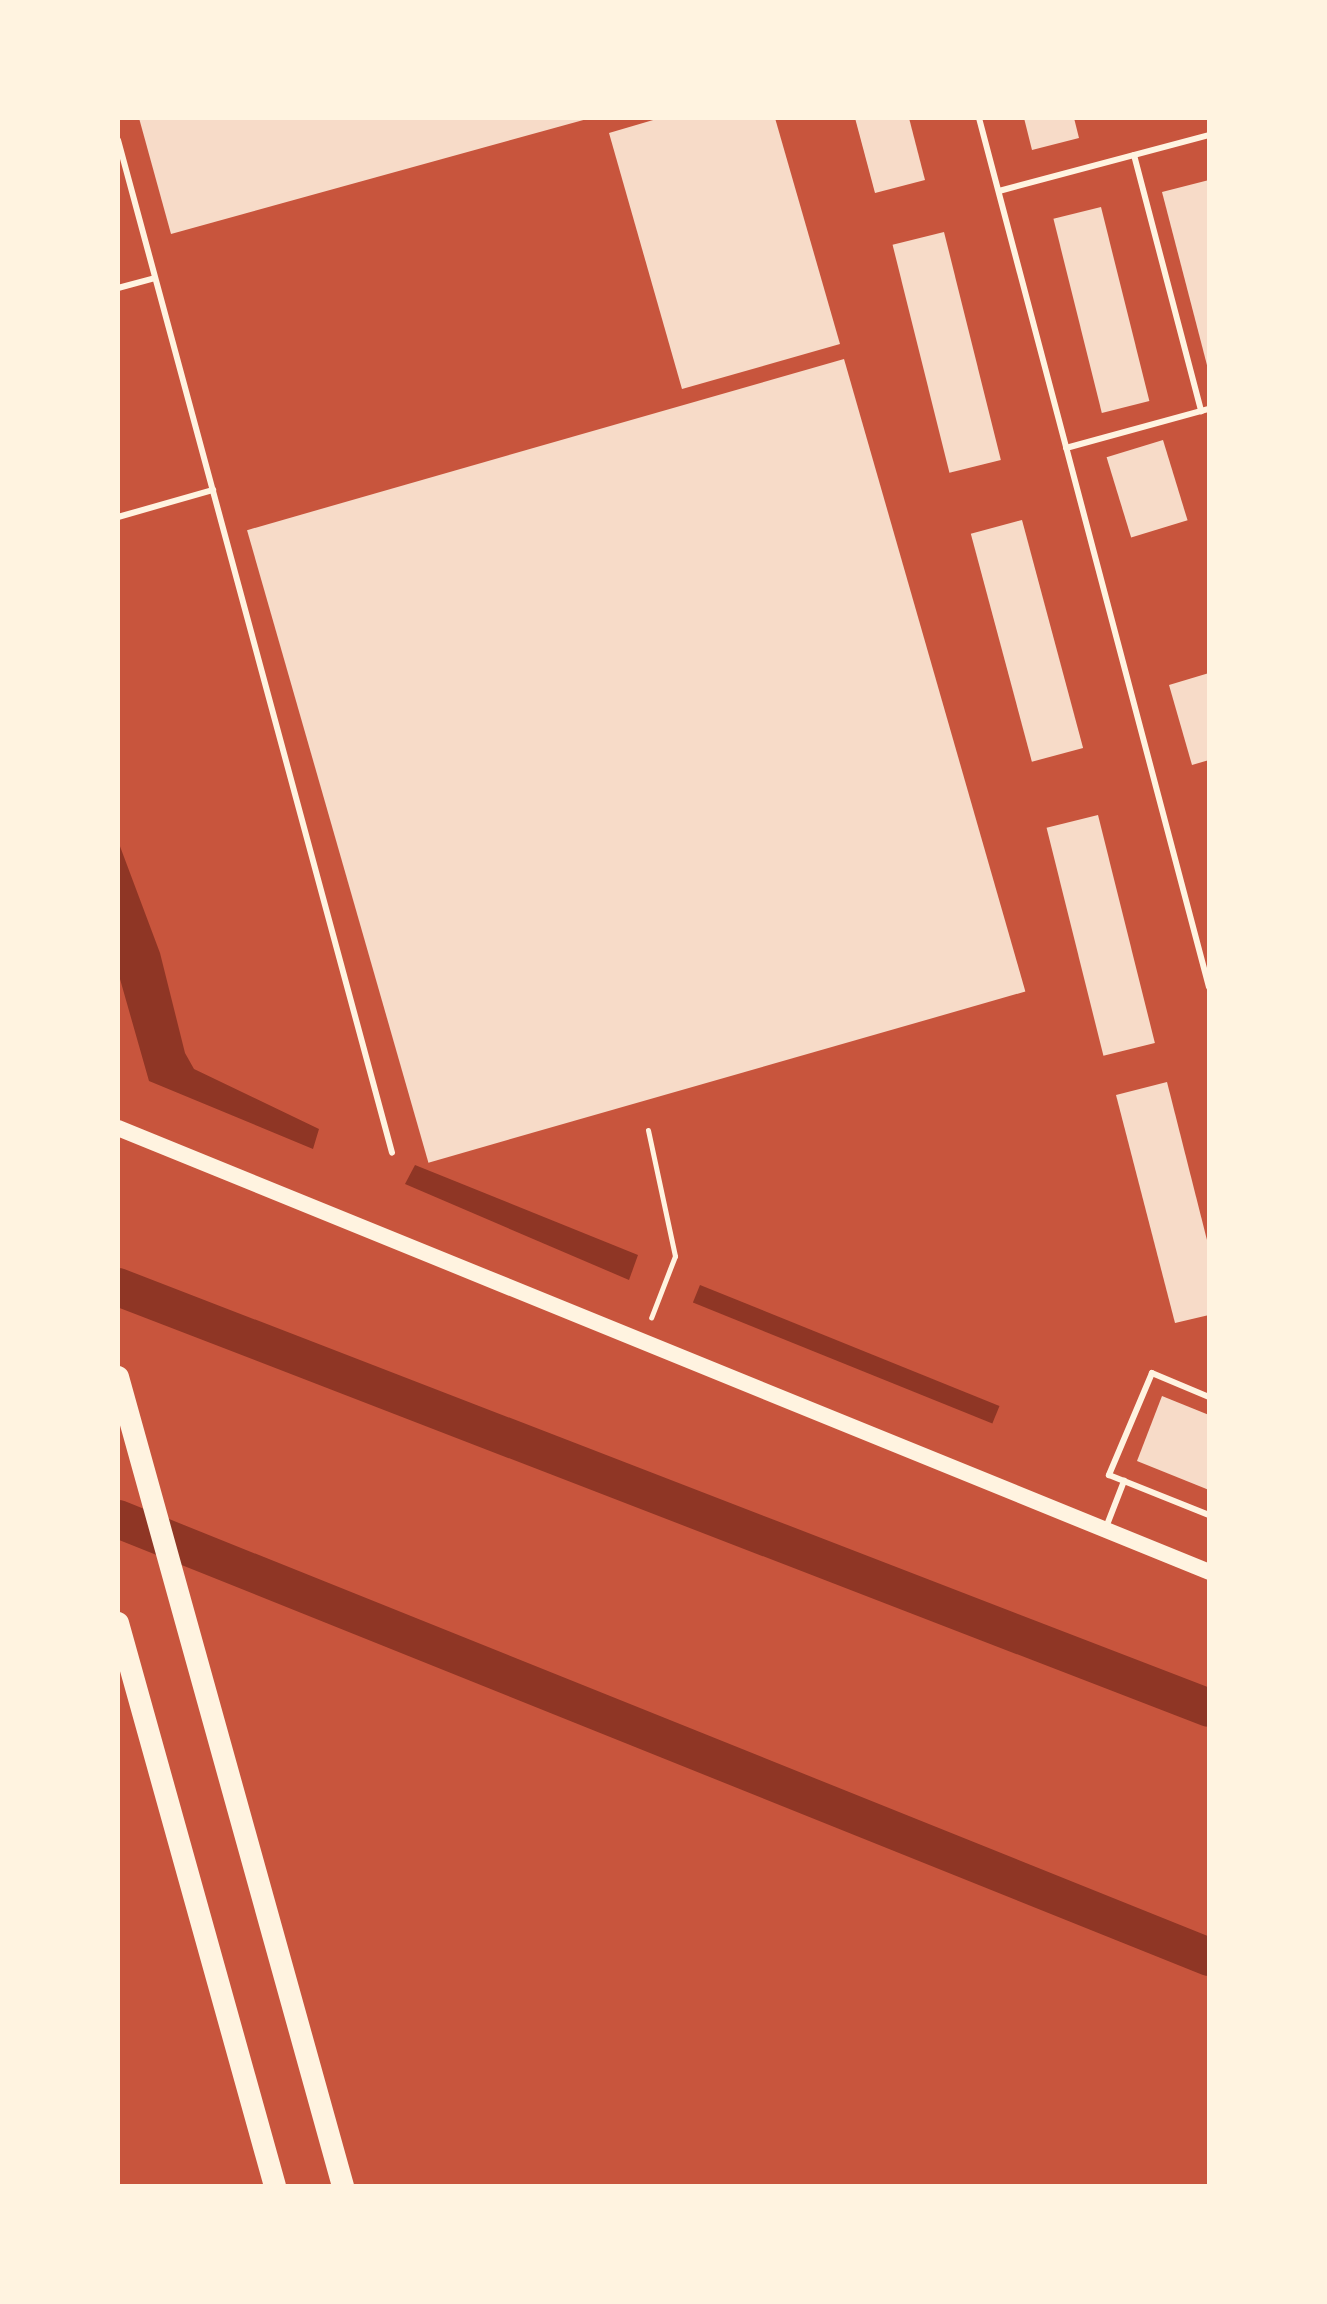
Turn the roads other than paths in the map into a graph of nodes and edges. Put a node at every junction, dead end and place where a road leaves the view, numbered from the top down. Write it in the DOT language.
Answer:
graph roads {
  1 [pos="979,118"];
  2 [pos="1209,135"];
  3 [pos="118,140"];
  4 [pos="1134,155"];
  5 [pos="999,191"];
  6 [pos="155,278"];
  7 [pos="118,288"];
  8 [pos="1205,410"];
  9 [pos="1066,448"];
  10 [pos="213,490"];
  11 [pos="118,517"];
  12 [pos="1209,987"];
  13 [pos="118,1128"];
  14 [pos="392,1153"];
  15 [pos="118,1377"];
  16 [pos="1209,1397"];
  17 [pos="1124,1481"];
  18 [pos="1209,1515"];
  19 [pos="1105,1530"];
  20 [pos="1209,1572"];
  21 [pos="118,1623"];
  22 [pos="275,2186"];
  23 [pos="343,2186"];
  1 -- 5 [label="lane"];
  2 -- 4 [label="lane"];
  3 -- 6 [label="lane"];
  4 -- 5 [label="lane"];
  4 -- 8 [label="lane"];
  5 -- 9 [label="lane"];
  6 -- 7 [label="lane"];
  6 -- 10 [label="lane"];
  8 -- 9 [label="lane"];
  9 -- 12 [label="lane"];
  10 -- 11 [label="lane"];
  10 -- 14 [label="lane"];
  13 -- 19 [label="main road"];
  15 -- 23 [label="highway"];
  16 -- 17 [label="lane"];
  17 -- 18 [label="lane"];
  17 -- 19 [label="lane"];
  19 -- 20 [label="main road"];
  21 -- 22 [label="highway"];
}
